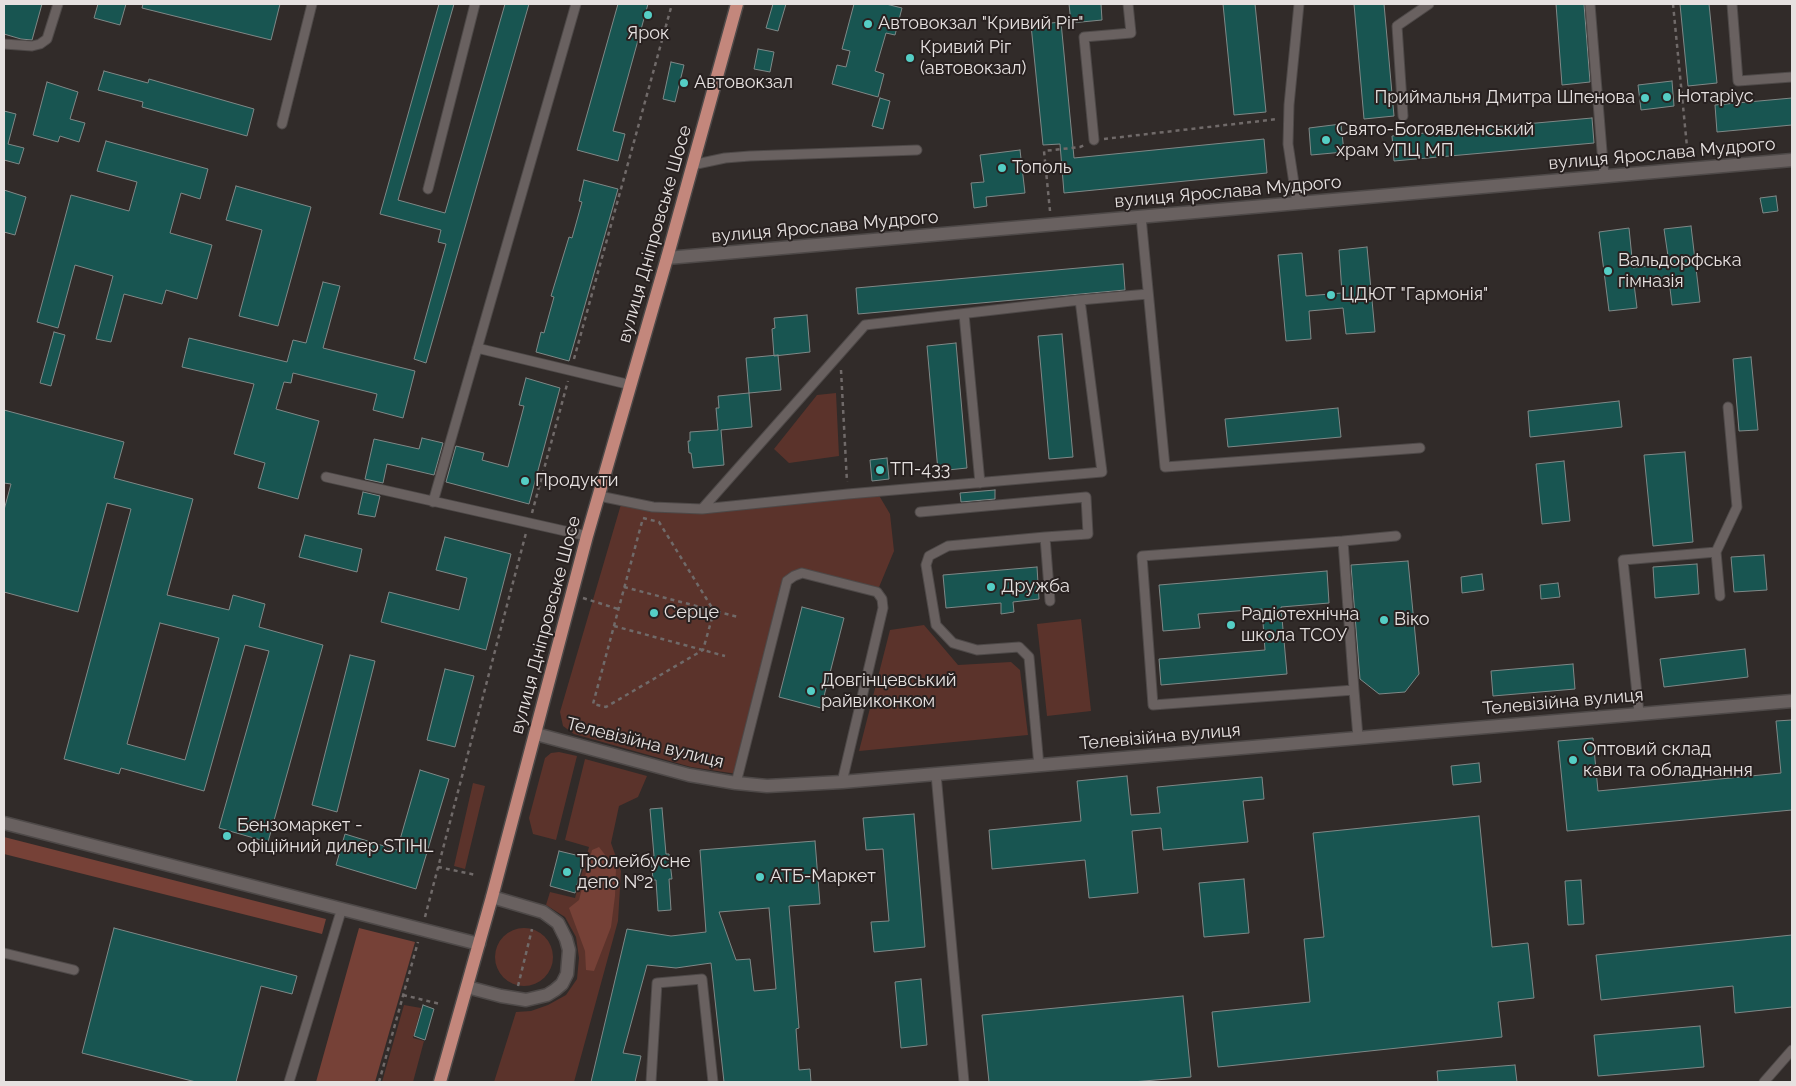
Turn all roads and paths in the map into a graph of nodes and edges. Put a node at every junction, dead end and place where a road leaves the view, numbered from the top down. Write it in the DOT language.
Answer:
graph roads {
  1 [pos="58,4"];
  2 [pos="312,4"];
  3 [pos="475,4"];
  4 [pos="576,4"];
  5 [pos="672,4"];
  6 [pos="737,4"];
  7 [pos="1128,4"];
  8 [pos="1299,4"];
  9 [pos="1429,4"];
  10 [pos="1590,4"];
  11 [pos="1673,4"];
  12 [pos="1732,4"];
  13 [pos="4,44"];
  14 [pos="1792,77"];
  15 [pos="1403,116"];
  16 [pos="1289,118"];
  17 [pos="282,124"];
  18 [pos="1094,140"];
  19 [pos="917,150"];
  20 [pos="1792,160"];
  21 [pos="692,165"];
  22 [pos="1689,169"];
  23 [pos="1604,176"];
  24 [pos="428,189"];
  25 [pos="1296,203"];
  26 [pos="1141,217"];
  27 [pos="1051,225"];
  28 [pos="667,258"];
  29 [pos="1148,294"];
  30 [pos="1080,300"];
  31 [pos="964,314"];
  32 [pos="477,348"];
  33 [pos="840,354"];
  34 [pos="571,371"];
  35 [pos="631,386"];
  36 [pos="1728,407"];
  37 [pos="1420,448"];
  38 [pos="326,478"];
  39 [pos="980,483"];
  40 [pos="848,494"];
  41 [pos="599,496"];
  42 [pos="432,502"];
  43 [pos="702,509"];
  44 [pos="920,512"];
  45 [pos="529,523"];
  46 [pos="587,536"];
  47 [pos="1396,536"];
  48 [pos="1045,538"];
  49 [pos="1343,541"];
  50 [pos="1716,552"];
  51 [pos="624,586"];
  52 [pos="572,595"];
  53 [pos="1720,596"];
  54 [pos="1050,601"];
  55 [pos="618,609"];
  56 [pos="714,611"];
  57 [pos="738,617"];
  58 [pos="614,626"];
  59 [pos="702,650"];
  60 [pos="725,656"];
  61 [pos="1354,690"];
  62 [pos="1792,701"];
  63 [pos="1639,713"];
  64 [pos="536,734"];
  65 [pos="1358,737"];
  66 [pos="1039,766"];
  67 [pos="936,774"];
  68 [pos="842,782"];
  69 [pos="736,783"];
  70 [pos="4,823"];
  71 [pos="438,867"];
  72 [pos="476,875"];
  73 [pos="492,897"];
  74 [pos="342,908"];
  75 [pos="422,929"];
  76 [pos="532,929"];
  77 [pos="479,944"];
  78 [pos="4,953"];
  79 [pos="74,970"];
  80 [pos="518,986"];
  81 [pos="467,987"];
  82 [pos="403,995"];
  83 [pos="440,1004"];
  84 [pos="1792,1050"];
  85 [pos="289,1082"];
  86 [pos="379,1082"];
  87 [pos="440,1082"];
  88 [pos="651,1082"];
  89 [pos="713,1082"];
  90 [pos="964,1082"];
  91 [pos="1764,1082"];
  1 -- 13 [label="lane"];
  2 -- 17 [label="lane"];
  3 -- 24 [label="lane"];
  4 -- 32 [label="lane"];
  5 -- 34 [label="path"];
  6 -- 21 [label="main road, вулиця Дніпровське Шосе"];
  7 -- 18 [label="lane"];
  8 -- 16 [label="lane"];
  9 -- 15 [label="lane"];
  10 -- 23 [label="lane"];
  11 -- 22 [label="path"];
  12 -- 14 [label="lane"];
  16 -- 18 [label="path"];
  16 -- 25 [label="lane"];
  18 -- 27 [label="path"];
  19 -- 21 [label="lane"];
  20 -- 22 [label="street, вулиця Ярослава Мудрого"];
  21 -- 28 [label="main road, вулиця Дніпровське Шосе"];
  22 -- 23 [label="street, вулиця Ярослава Мудрого"];
  23 -- 25 [label="street, вулиця Ярослава Мудрого"];
  25 -- 26 [label="street, вулиця Ярослава Мудрого"];
  26 -- 27 [label="street, вулиця Ярослава Мудрого"];
  26 -- 29 [label="lane"];
  27 -- 28 [label="street, вулиця Ярослава Мудрого"];
  28 -- 35 [label="main road, вулиця Дніпровське Шосе"];
  29 -- 30 [label="lane"];
  29 -- 37 [label="lane"];
  30 -- 31 [label="lane"];
  30 -- 39 [label="lane"];
  31 -- 33 [label="lane"];
  31 -- 39 [label="lane"];
  32 -- 34 [label="lane"];
  32 -- 42 [label="lane"];
  33 -- 40 [label="path"];
  33 -- 43 [label="lane"];
  34 -- 35 [label="lane"];
  34 -- 45 [label="path"];
  35 -- 41 [label="main road, вулиця Дніпровське Шосе"];
  36 -- 50 [label="lane"];
  38 -- 42 [label="lane"];
  39 -- 40 [label="lane"];
  40 -- 43 [label="lane"];
  41 -- 43 [label="lane"];
  41 -- 46 [label="main road, вулиця Дніпровське Шосе"];
  42 -- 45 [label="lane"];
  44 -- 48 [label="lane"];
  45 -- 46 [label="lane"];
  45 -- 71 [label="path"];
  46 -- 52 [label="main road, вулиця Дніпровське Шосе"];
  47 -- 49 [label="lane"];
  48 -- 54 [label="lane"];
  48 -- 66 [label="lane"];
  49 -- 61 [label="lane"];
  49 -- 61 [label="lane"];
  50 -- 53 [label="lane"];
  50 -- 63 [label="lane"];
  51 -- 55 [label="path"];
  51 -- 56 [label="path"];
  51 -- 56 [label="path"];
  52 -- 55 [label="path"];
  52 -- 64 [label="main road, вулиця Дніпровське Шосе"];
  55 -- 58 [label="path"];
  56 -- 57 [label="path"];
  56 -- 59 [label="path"];
  58 -- 59 [label="path"];
  58 -- 59 [label="path"];
  59 -- 60 [label="path"];
  61 -- 65 [label="lane"];
  62 -- 63 [label="street, Телевізійна вулиця"];
  63 -- 65 [label="street, Телевізійна вулиця"];
  64 -- 69 [label="street, Телевізійна вулиця"];
  64 -- 73 [label="main road, вулиця Дніпровське Шосе"];
  65 -- 66 [label="street, Телевізійна вулиця"];
  66 -- 67 [label="street, Телевізійна вулиця"];
  67 -- 68 [label="street, Телевізійна вулиця"];
  67 -- 90 [label="lane"];
  68 -- 69 [label="street, Телевізійна вулиця"];
  68 -- 69 [label="lane"];
  70 -- 74 [label="street"];
  71 -- 72 [label="path"];
  71 -- 75 [label="path"];
  73 -- 77 [label="main road, вулиця Дніпровське Шосе"];
  73 -- 81 [label="street"];
  74 -- 75 [label="street"];
  74 -- 85 [label="lane"];
  75 -- 77 [label="street"];
  75 -- 82 [label="path"];
  76 -- 80 [label="path"];
  77 -- 81 [label="main road, вулиця Дніпровське Шосе"];
  78 -- 79 [label="lane"];
  81 -- 87 [label="main road, вулиця Дніпровське Шосе"];
  82 -- 83 [label="path"];
  82 -- 86 [label="path"];
  84 -- 91 [label="lane"];
  88 -- 89 [label="lane"];
}
